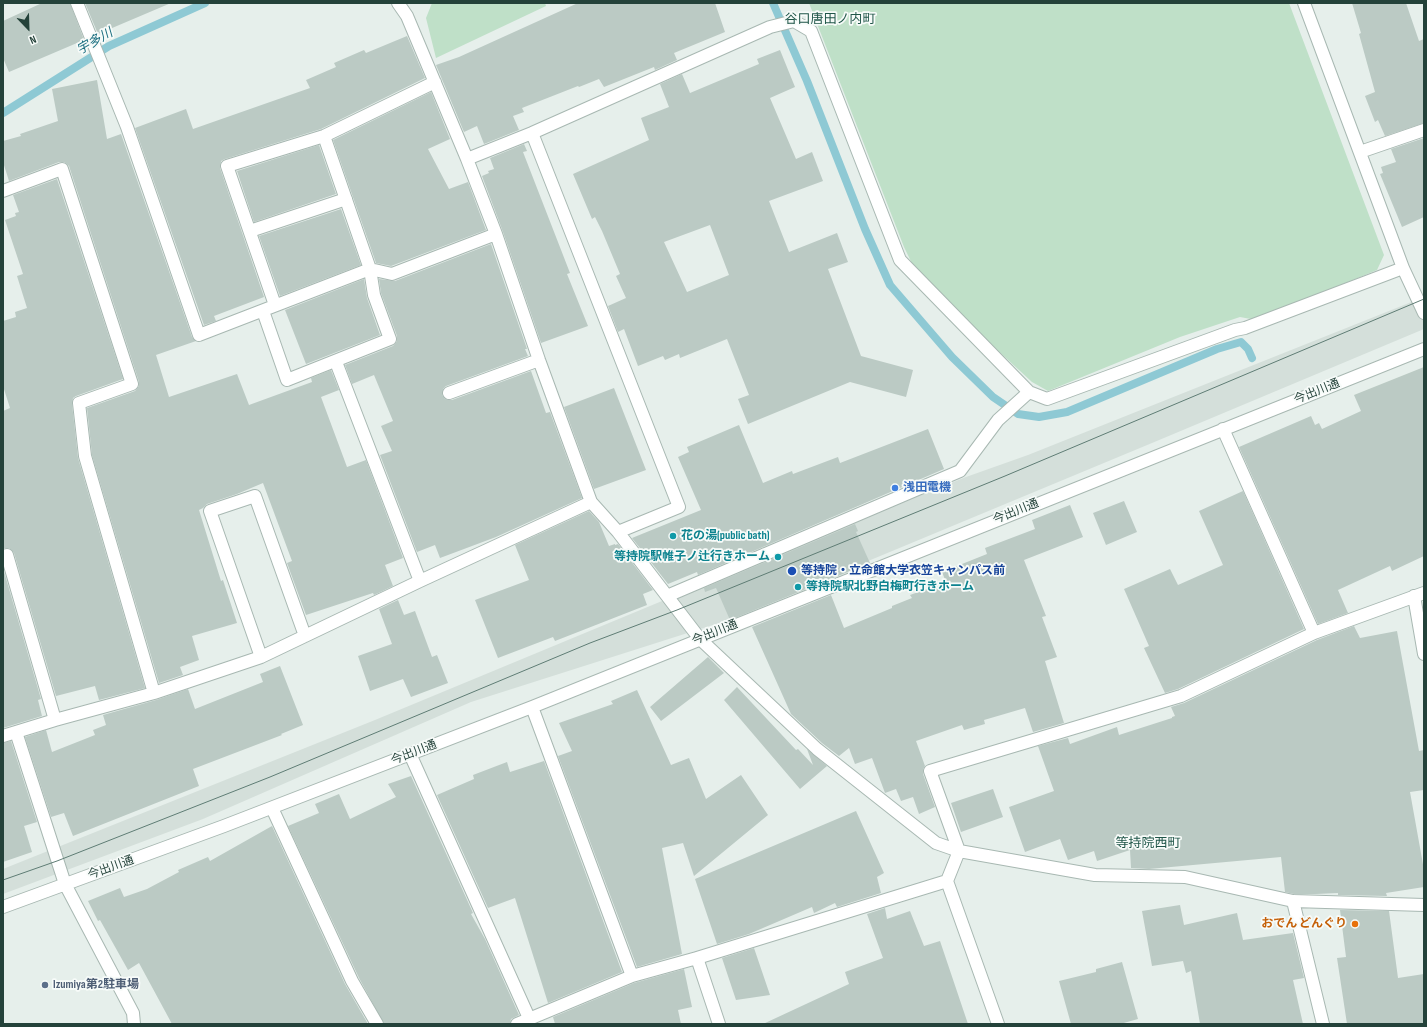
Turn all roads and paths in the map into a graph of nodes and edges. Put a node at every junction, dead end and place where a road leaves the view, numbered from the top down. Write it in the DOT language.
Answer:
graph roads {
  1 [pos="77,3"];
  2 [pos="398,3"];
  3 [pos="1304,3"];
  4 [pos="435,82"];
  5 [pos="1424,130"];
  6 [pos="532,133"];
  7 [pos="324,136"];
  8 [pos="1360,152"];
  9 [pos="467,159"];
  10 [pos="3,191"];
  11 [pos="346,199"];
  12 [pos="250,232"];
  13 [pos="496,234"];
  14 [pos="1403,268"];
  15 [pos="370,269"];
  16 [pos="276,305"];
  17 [pos="263,311"];
  18 [pos="1424,313"];
  19 [pos="1424,349"];
  20 [pos="539,360"];
  21 [pos="336,362"];
  22 [pos="1028,392"];
  23 [pos="449,393"];
  24 [pos="1223,429"];
  25 [pos="591,502"];
  26 [pos="618,532"];
  27 [pos="3,556"];
  28 [pos="420,581"];
  29 [pos="1419,595"];
  30 [pos="667,596"];
  31 [pos="1314,633"];
  32 [pos="305,636"];
  33 [pos="700,639"];
  34 [pos="1424,654"];
  35 [pos="261,657"];
  36 [pos="154,693"];
  37 [pos="532,707"];
  38 [pos="55,720"];
  39 [pos="16,732"];
  40 [pos="3,736"];
  41 [pos="410,754"];
  42 [pos="272,808"];
  43 [pos="960,851"];
  44 [pos="946,881"];
  45 [pos="66,884"];
  46 [pos="1293,901"];
  47 [pos="1424,905"];
  48 [pos="3,907"];
  49 [pos="697,958"];
  50 [pos="632,976"];
  51 [pos="529,1018"];
  52 [pos="134,1024"];
  53 [pos="377,1024"];
  54 [pos="517,1024"];
  55 [pos="719,1024"];
  56 [pos="998,1024"];
  57 [pos="1323,1024"];
  1 -- 17 [label="street"];
  2 -- 4 [label="street"];
  3 -- 8 [label="street"];
  4 -- 7 [label="street"];
  4 -- 9 [label="street"];
  5 -- 8 [label="street"];
  6 -- 9 [label="street"];
  6 -- 22 [label="street"];
  6 -- 26 [label="street"];
  7 -- 11 [label="street"];
  7 -- 12 [label="street"];
  8 -- 14 [label="street"];
  9 -- 13 [label="street"];
  10 -- 36 [label="street"];
  11 -- 12 [label="street"];
  11 -- 15 [label="street"];
  12 -- 16 [label="street"];
  13 -- 15 [label="street"];
  13 -- 20 [label="street"];
  14 -- 18 [label="street"];
  14 -- 22 [label="street"];
  15 -- 16 [label="street"];
  15 -- 21 [label="street"];
  16 -- 17 [label="street"];
  17 -- 21 [label="street"];
  19 -- 24 [label="street, 今出川通"];
  20 -- 23 [label="street"];
  20 -- 25 [label="street"];
  21 -- 28 [label="street"];
  22 -- 30 [label="street"];
  24 -- 31 [label="street"];
  24 -- 33 [label="street, 今出川通"];
  25 -- 26 [label="street"];
  25 -- 28 [label="street"];
  26 -- 30 [label="street"];
  27 -- 38 [label="street"];
  28 -- 32 [label="street"];
  29 -- 31 [label="street"];
  29 -- 34 [label="street"];
  30 -- 33 [label="street"];
  31 -- 43 [label="street"];
  32 -- 35 [label="street"];
  32 -- 35 [label="street"];
  33 -- 37 [label="street, 今出川通"];
  33 -- 43 [label="street"];
  35 -- 36 [label="street"];
  36 -- 38 [label="street"];
  37 -- 41 [label="street, 今出川通"];
  37 -- 50 [label="street"];
  38 -- 39 [label="street"];
  39 -- 40 [label="street"];
  39 -- 45 [label="street"];
  41 -- 42 [label="street, 今出川通"];
  41 -- 51 [label="street"];
  42 -- 45 [label="street, 今出川通"];
  42 -- 53 [label="street"];
  43 -- 44 [label="street"];
  43 -- 46 [label="street"];
  44 -- 49 [label="street"];
  44 -- 56 [label="street"];
  45 -- 48 [label="street, 今出川通"];
  45 -- 52 [label="street"];
  46 -- 47 [label="street"];
  46 -- 57 [label="street"];
  49 -- 50 [label="street"];
  49 -- 55 [label="street"];
  50 -- 51 [label="street"];
  51 -- 54 [label="street"];
}
